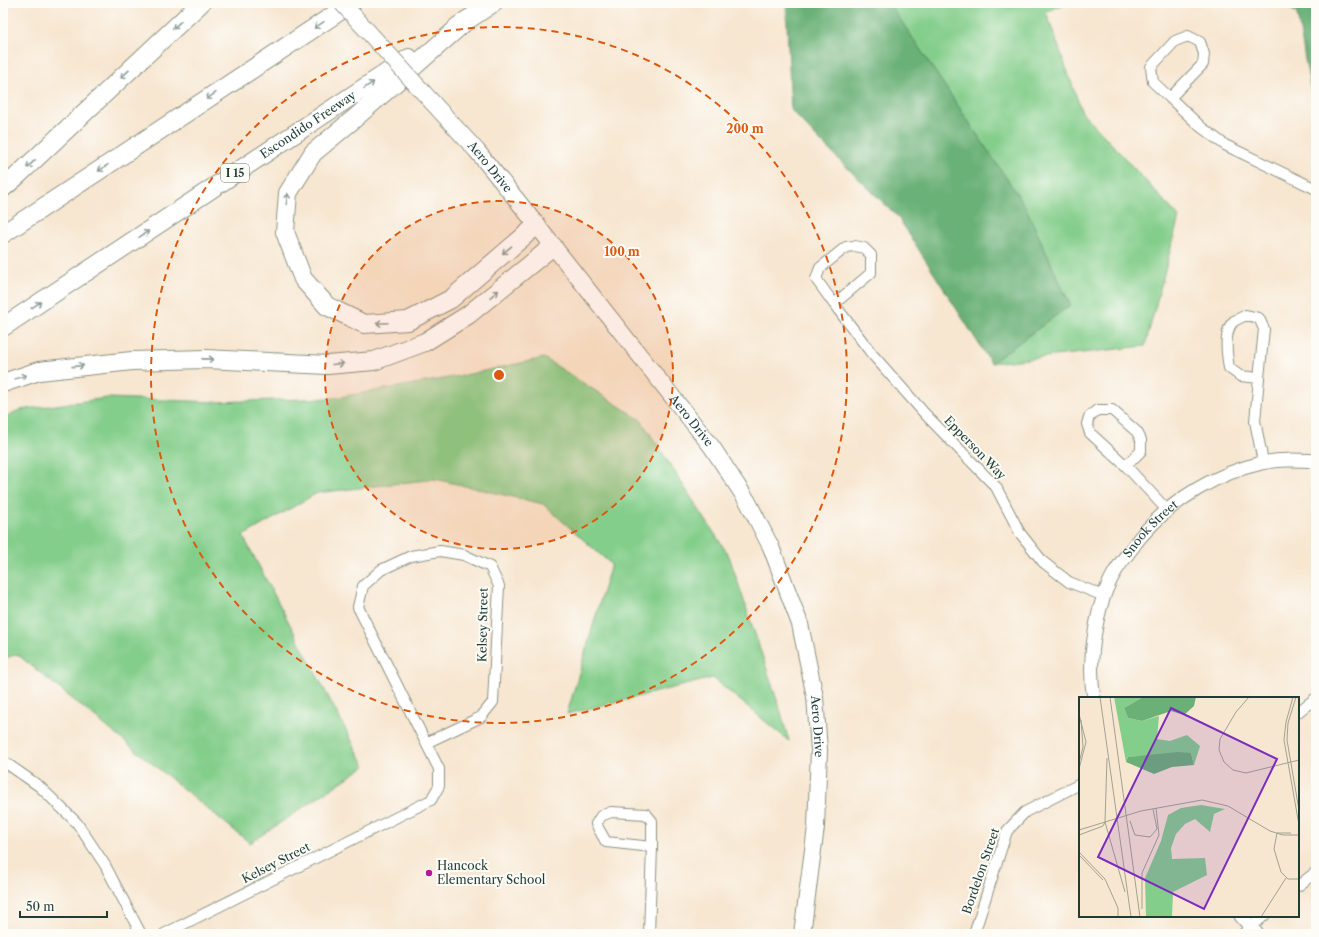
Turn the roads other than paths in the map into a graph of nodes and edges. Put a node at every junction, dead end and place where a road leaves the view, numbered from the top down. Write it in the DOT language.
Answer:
graph roads {
  1 [pos="201,3"];
  2 [pos="342,3"];
  3 [pos="352,3"];
  4 [pos="493,3"];
  5 [pos="467,20"];
  6 [pos="1170,98"];
  7 [pos="3,188"];
  8 [pos="1316,189"];
  9 [pos="537,225"];
  10 [pos="3,234"];
  11 [pos="553,246"];
  12 [pos="834,304"];
  13 [pos="3,327"];
  14 [pos="1258,378"];
  15 [pos="3,383"];
  16 [pos="1316,461"];
  17 [pos="1263,462"];
  18 [pos="1126,466"];
  19 [pos="1167,510"];
  20 [pos="1104,596"];
  21 [pos="1094,697"];
  22 [pos="1316,698"];
  23 [pos="1299,711"];
  24 [pos="426,743"];
  25 [pos="3,762"];
  26 [pos="1079,785"];
  27 [pos="652,847"];
  28 [pos="1314,876"];
  29 [pos="1299,885"];
  30 [pos="1242,917"];
  31 [pos="1263,917"];
  32 [pos="1251,932"];
  33 [pos="141,934"];
  34 [pos="164,934"];
  35 [pos="649,934"];
  36 [pos="802,934"];
  37 [pos="974,934"];
  1 -- 7 [label="highway, one-way"];
  2 -- 9 [label="main road, Aero Drive, bridge"];
  3 -- 10 [label="highway, one-way"];
  4 -- 5 [label="highway, Escondido Freeway / I 15"];
  9 -- 5 [label="highway, one-way"];
  13 -- 5 [label="highway, Escondido Freeway / I 15, one-way"];
  6 -- 6 [label="street"];
  6 -- 8 [label="street"];
  9 -- 11 [label="main road, Aero Drive"];
  15 -- 11 [label="highway, one-way"];
  11 -- 36 [label="main road, Aero Drive"];
  12 -- 12 [label="street, Epperson Way"];
  12 -- 20 [label="street, Epperson Way"];
  14 -- 14 [label="street"];
  14 -- 17 [label="street"];
  16 -- 17 [label="street, Snook Street"];
  17 -- 19 [label="street, Snook Street"];
  18 -- 18 [label="street"];
  18 -- 19 [label="street"];
  19 -- 20 [label="street, Snook Street"];
  20 -- 21 [label="street, Snook Street"];
  22 -- 23 [label="street"];
  24 -- 24 [label="street, Kelsey Street"];
  24 -- 34 [label="street, Kelsey Street"];
  25 -- 33 [label="street"];
  26 -- 37 [label="street, Bordelon Street"];
  27 -- 27 [label="street"];
  27 -- 35 [label="street"];
  28 -- 29 [label="street"];
  30 -- 32 [label="street"];
  31 -- 32 [label="street"];
}
